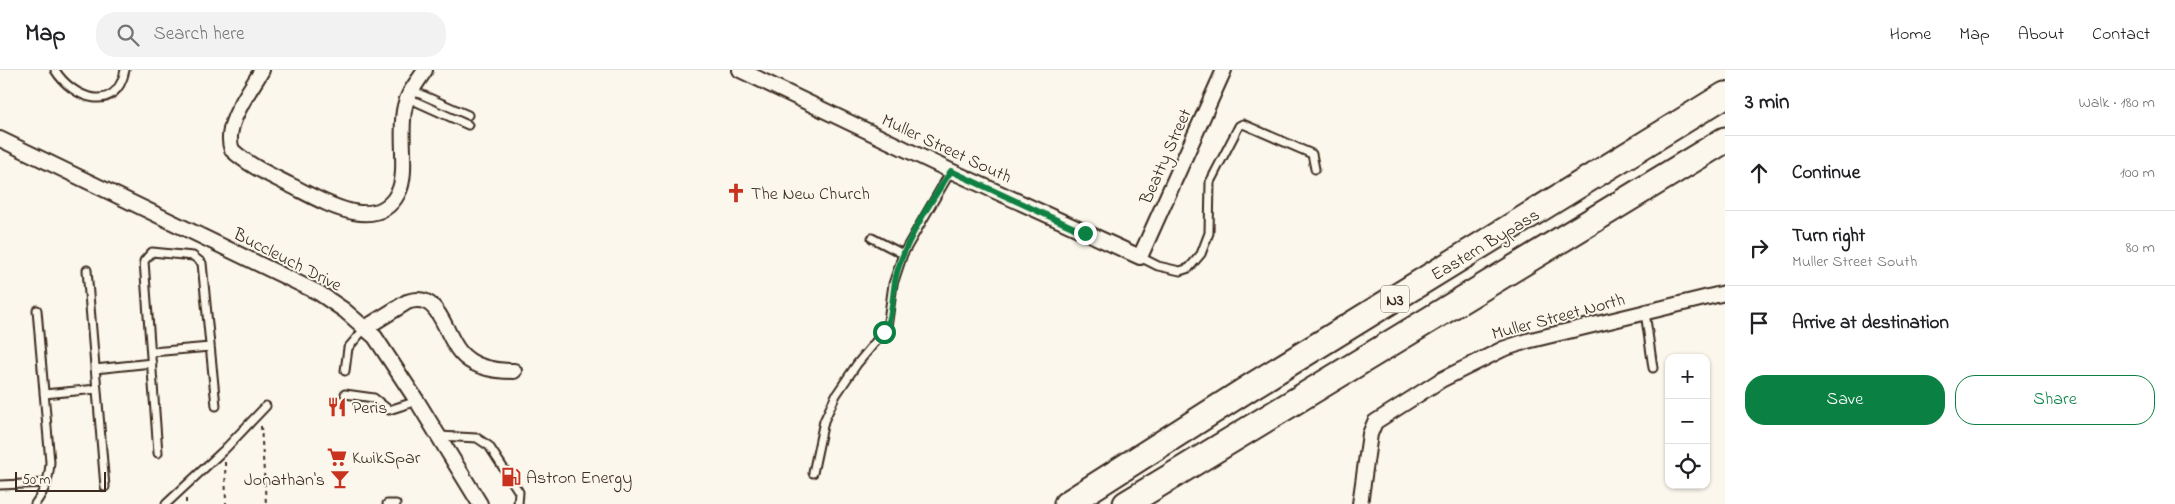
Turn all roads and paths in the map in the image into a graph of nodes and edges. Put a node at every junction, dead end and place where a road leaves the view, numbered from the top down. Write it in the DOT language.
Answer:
graph roads {
  1 [pos="55,70"];
  2 [pos="125,70"];
  3 [pos="262,70"];
  4 [pos="425,70"];
  5 [pos="1224,70"];
  6 [pos="752,72"];
  7 [pos="409,94"];
  8 [pos="1725,95"];
  9 [pos="468,115"];
  10 [pos="468,125"];
  11 [pos="0,139"];
  12 [pos="1725,140"];
  13 [pos="1314,168"];
  14 [pos="951,171"];
  15 [pos="872,238"];
  16 [pos="903,254"];
  17 [pos="1140,257"];
  18 [pos="87,270"];
  19 [pos="1725,293"];
  20 [pos="37,310"];
  21 [pos="1645,312"];
  22 [pos="365,328"];
  23 [pos="210,347"];
  24 [pos="152,352"];
  25 [pos="152,363"];
  26 [pos="1653,368"];
  27 [pos="95,370"];
  28 [pos="514,370"];
  29 [pos="345,371"];
  30 [pos="97,389"];
  31 [pos="44,394"];
  32 [pos="345,394"];
  33 [pos="417,401"];
  34 [pos="216,406"];
  35 [pos="263,408"];
  36 [pos="439,436"];
  37 [pos="225,450"];
  38 [pos="158,453"];
  39 [pos="813,473"];
  40 [pos="47,483"];
  41 [pos="0,485"];
  42 [pos="105,488"];
  43 [pos="35,504"];
  44 [pos="166,504"];
  45 [pos="226,504"];
  46 [pos="266,504"];
  47 [pos="387,504"];
  48 [pos="396,504"];
  49 [pos="480,504"];
  50 [pos="518,504"];
  51 [pos="1067,504"];
  52 [pos="1126,504"];
  53 [pos="1360,504"];
  1 -- 2 [label="lane"];
  3 -- 7 [label="street"];
  4 -- 7 [label="street"];
  5 -- 17 [label="street, Beatty Street"];
  6 -- 14 [label="street, Muller Street South"];
  7 -- 9 [label="lane"];
  7 -- 10 [label="lane"];
  8 -- 51 [label="highway, Eastern Bypass / N3"];
  11 -- 22 [label="street, Buccleuch Drive"];
  12 -- 52 [label="highway, Eastern Bypass / N3"];
  13 -- 17 [label="lane"];
  14 -- 16 [label="lane"];
  14 -- 17 [label="street, Muller Street South"];
  15 -- 16 [label="lane"];
  16 -- 39 [label="lane"];
  18 -- 27 [label="lane"];
  19 -- 21 [label="street, Muller Street North"];
  20 -- 31 [label="lane"];
  21 -- 26 [label="lane"];
  21 -- 53 [label="street, Muller Street North"];
  22 -- 28 [label="street"];
  22 -- 29 [label="lane"];
  22 -- 33 [label="street, Buccleuch Drive"];
  23 -- 24 [label="lane"];
  23 -- 24 [label="lane"];
  23 -- 34 [label="lane"];
  24 -- 25 [label="lane"];
  25 -- 27 [label="lane"];
  25 -- 38 [label="lane"];
  27 -- 30 [label="lane"];
  30 -- 31 [label="lane"];
  30 -- 42 [label="lane"];
  31 -- 40 [label="lane"];
  32 -- 33 [label="lane"];
  33 -- 36 [label="street, Buccleuch Drive"];
  35 -- 37 [label="lane"];
  35 -- 46 [label="path"];
  36 -- 49 [label="street, Buccleuch Drive"];
  36 -- 50 [label="lane"];
  37 -- 44 [label="lane"];
  37 -- 45 [label="path"];
  40 -- 41 [label="lane"];
  40 -- 43 [label="lane"];
  47 -- 48 [label="lane"];
}
